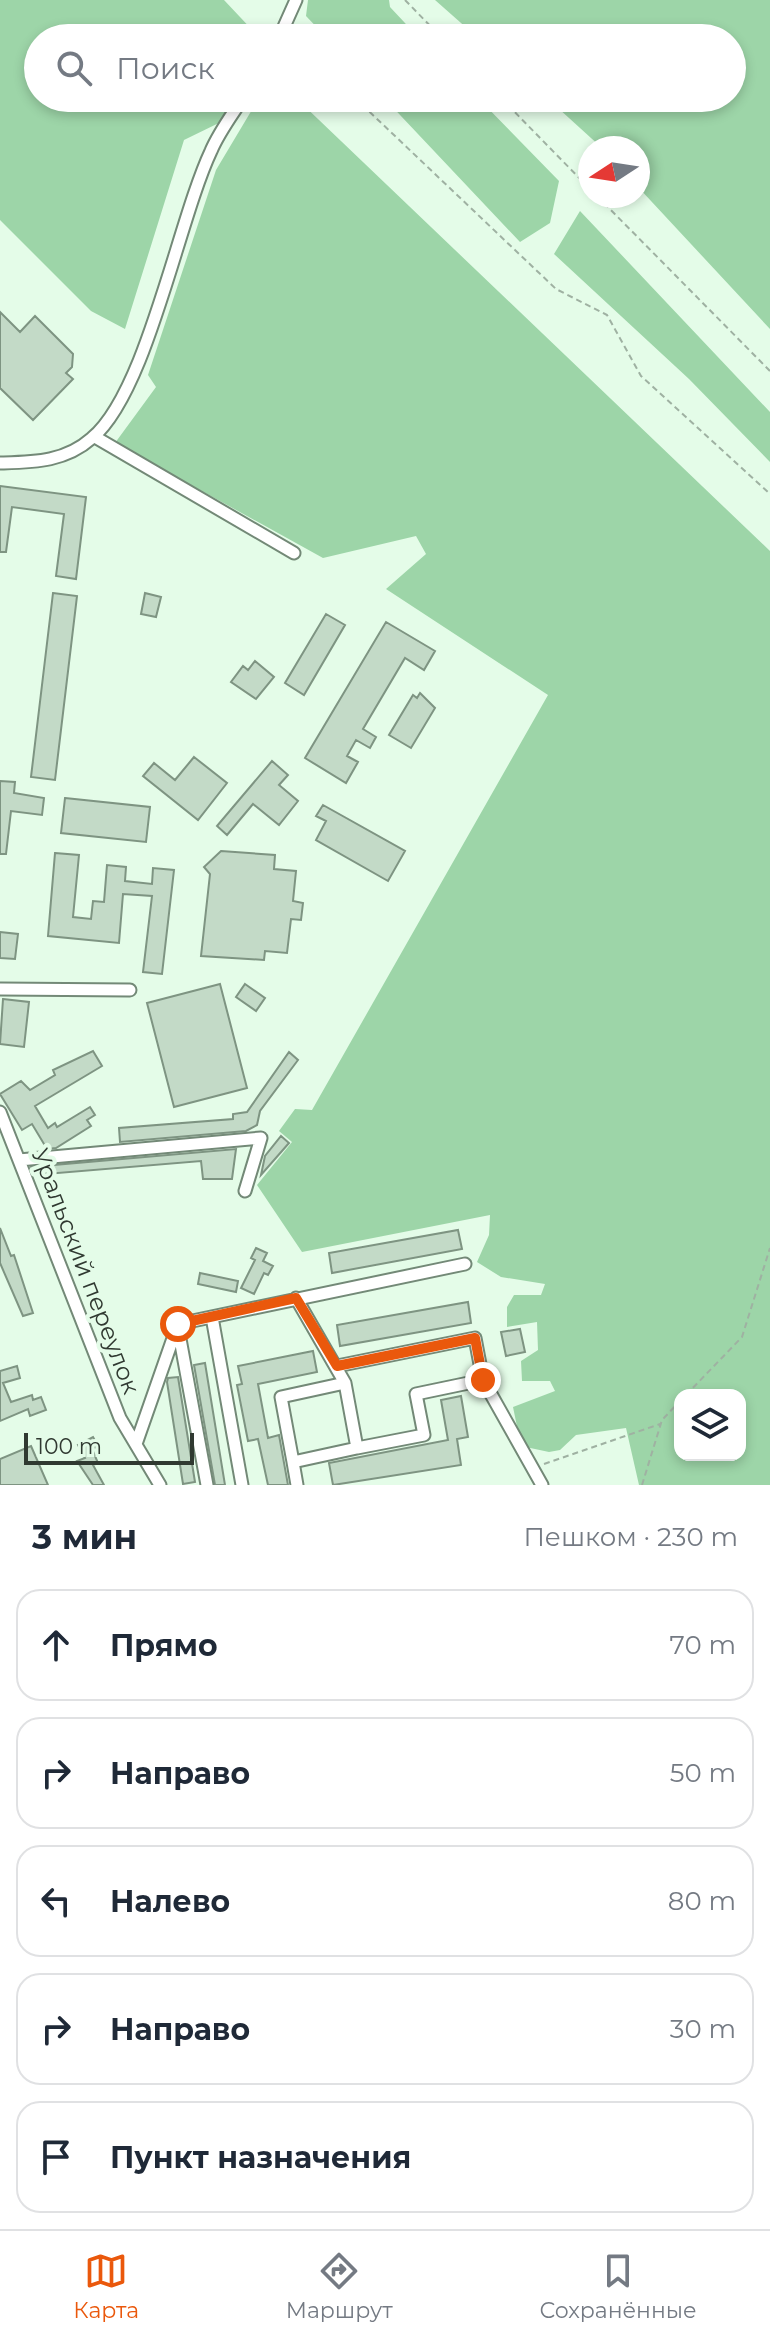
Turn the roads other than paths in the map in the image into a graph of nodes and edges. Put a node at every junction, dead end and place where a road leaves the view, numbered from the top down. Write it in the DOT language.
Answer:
graph roads {
  1 [pos="296,0"];
  2 [pos="285,24"];
  3 [pos="234,112"];
  4 [pos="95,437"];
  5 [pos="0,463"];
  6 [pos="294,553"];
  7 [pos="0,989"];
  8 [pos="130,990"];
  9 [pos="0,1112"];
  10 [pos="19,1160"];
  11 [pos="245,1191"];
  12 [pos="465,1264"];
  13 [pos="296,1298"];
  14 [pos="212,1317"];
  15 [pos="178,1324"];
  16 [pos="337,1366"];
  17 [pos="483,1380"];
  18 [pos="345,1383"];
  19 [pos="136,1444"];
  20 [pos="357,1448"];
  21 [pos="293,1462"];
  22 [pos="160,1485"];
  23 [pos="207,1485"];
  24 [pos="242,1485"];
  25 [pos="297,1485"];
  26 [pos="542,1485"];
  1 -- 2 [label="street"];
  3 -- 4 [label="street"];
  4 -- 5 [label="street"];
  4 -- 6 [label="street"];
  7 -- 8 [label="street"];
  9 -- 10 [label="street, Уральский переулок"];
  10 -- 11 [label="street"];
  10 -- 19 [label="street, Уральский переулок"];
  12 -- 13 [label="street"];
  13 -- 14 [label="street"];
  13 -- 16 [label="street"];
  14 -- 15 [label="street"];
  14 -- 24 [label="street"];
  15 -- 19 [label="street"];
  15 -- 23 [label="street"];
  16 -- 17 [label="street"];
  16 -- 18 [label="street"];
  17 -- 20 [label="street"];
  17 -- 26 [label="street"];
  18 -- 20 [label="street"];
  18 -- 21 [label="street"];
  19 -- 22 [label="street, Уральский переулок"];
  20 -- 21 [label="street"];
  21 -- 25 [label="street"];
}
